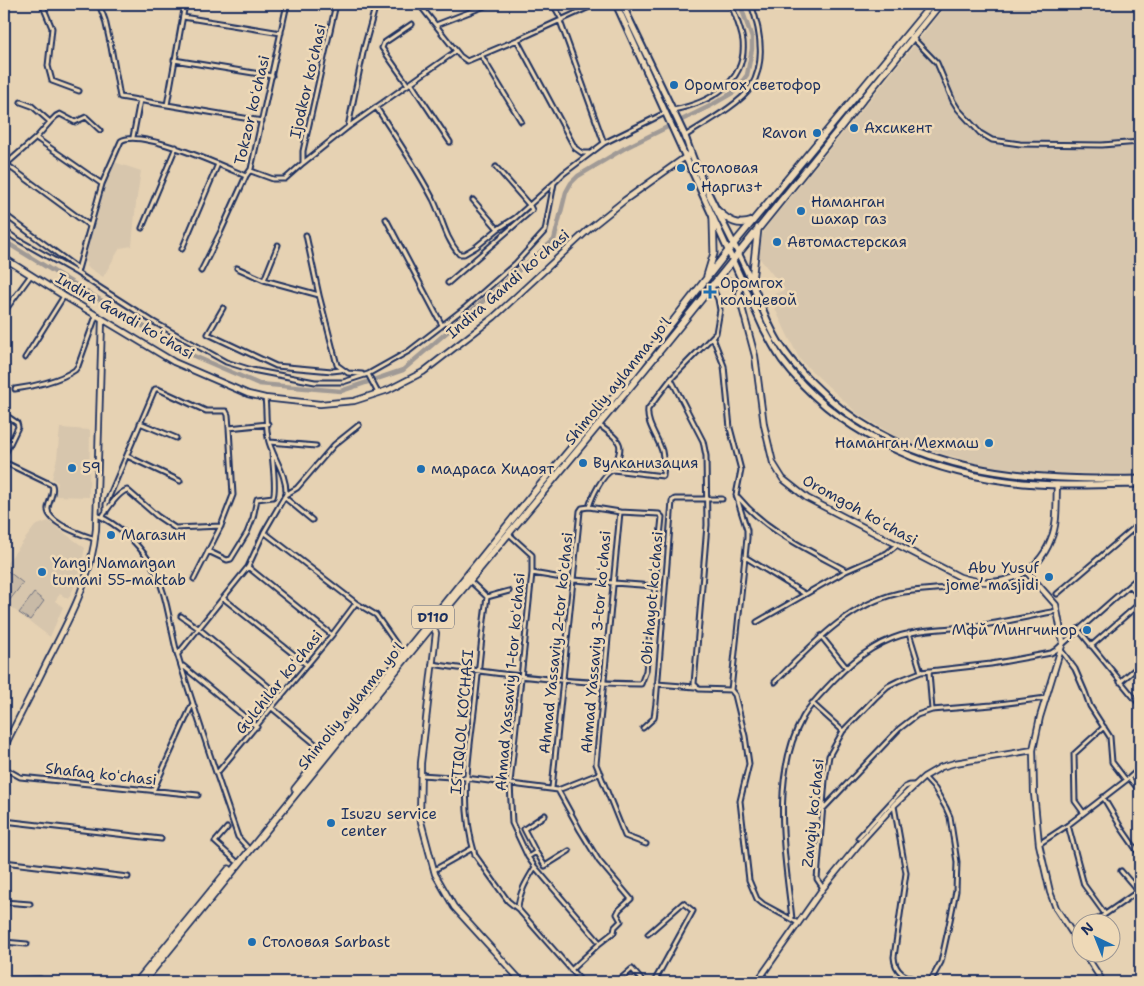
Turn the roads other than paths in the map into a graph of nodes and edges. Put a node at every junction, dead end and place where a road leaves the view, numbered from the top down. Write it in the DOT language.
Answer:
graph roads {
  1 [pos="42,4"];
  2 [pos="99,4"];
  3 [pos="185,4"];
  4 [pos="287,4"];
  5 [pos="336,4"];
  6 [pos="376,4"];
  7 [pos="419,4"];
  8 [pos="490,4"];
  9 [pos="553,4"];
  10 [pos="596,4"];
  11 [pos="616,4"];
  12 [pos="622,4"];
  13 [pos="731,4"];
  14 [pos="751,4"];
  15 [pos="932,4"];
  16 [pos="940,4"];
  17 [pos="1086,4"];
  18 [pos="1097,4"];
  19 [pos="183,17"];
  20 [pos="561,21"];
  21 [pos="412,24"];
  22 [pos="436,24"];
  23 [pos="281,33"];
  24 [pos="911,36"];
  25 [pos="517,40"];
  26 [pos="456,51"];
  27 [pos="481,55"];
  28 [pos="174,60"];
  29 [pos="272,76"];
  30 [pos="410,84"];
  31 [pos="79,91"];
  32 [pos="140,100"];
  33 [pos="21,102"];
  34 [pos="167,105"];
  35 [pos="376,107"];
  36 [pos="670,113"];
  37 [pos="521,120"];
  38 [pos="262,121"];
  39 [pos="50,122"];
  40 [pos="348,127"];
  41 [pos="100,130"];
  42 [pos="684,134"];
  43 [pos="133,137"];
  44 [pos="36,138"];
  45 [pos="450,142"];
  46 [pos="1140,142"];
  47 [pos="604,143"];
  48 [pos="176,147"];
  49 [pos="590,153"];
  50 [pos="688,155"];
  51 [pos="303,163"];
  52 [pos="218,164"];
  53 [pos="5,165"];
  54 [pos="496,168"];
  55 [pos="251,171"];
  56 [pos="246,176"];
  57 [pos="554,183"];
  58 [pos="102,184"];
  59 [pos="473,200"];
  60 [pos="530,206"];
  61 [pos="4,214"];
  62 [pos="715,214"];
  63 [pos="386,218"];
  64 [pos="757,223"];
  65 [pos="90,226"];
  66 [pos="142,228"];
  67 [pos="498,229"];
  68 [pos="4,230"];
  69 [pos="306,235"];
  70 [pos="278,245"];
  71 [pos="734,245"];
  72 [pos="182,249"];
  73 [pos="728,251"];
  74 [pos="739,253"];
  75 [pos="4,258"];
  76 [pos="732,261"];
  77 [pos="77,268"];
  78 [pos="237,268"];
  79 [pos="201,271"];
  80 [pos="77,273"];
  81 [pos="30,275"];
  82 [pos="264,280"];
  83 [pos="706,280"];
  84 [pos="752,280"];
  85 [pos="448,283"];
  86 [pos="713,285"];
  87 [pos="743,286"];
  88 [pos="319,295"];
  89 [pos="64,296"];
  90 [pos="223,308"];
  91 [pos="4,312"];
  92 [pos="96,316"];
  93 [pos="102,319"];
  94 [pos="442,325"];
  95 [pos="713,338"];
  96 [pos="25,358"];
  97 [pos="342,370"];
  98 [pos="368,374"];
  99 [pos="671,379"];
  100 [pos="15,389"];
  101 [pos="378,394"];
  102 [pos="619,395"];
  103 [pos="265,398"];
  104 [pos="4,414"];
  105 [pos="140,423"];
  106 [pos="268,424"];
  107 [pos="599,424"];
  108 [pos="359,425"];
  109 [pos="229,428"];
  110 [pos="176,438"];
  111 [pos="269,442"];
  112 [pos="316,446"];
  113 [pos="272,447"];
  114 [pos="4,456"];
  115 [pos="127,456"];
  116 [pos="4,462"];
  117 [pos="613,470"];
  118 [pos="1140,478"];
  119 [pos="180,481"];
  120 [pos="1140,484"];
  121 [pos="1057,485"];
  122 [pos="736,495"];
  123 [pos="285,496"];
  124 [pos="531,496"];
  125 [pos="706,498"];
  126 [pos="722,499"];
  127 [pos="537,500"];
  128 [pos="589,507"];
  129 [pos="106,512"];
  130 [pos="620,512"];
  131 [pos="96,514"];
  132 [pos="102,517"];
  133 [pos="312,520"];
  134 [pos="1140,523"];
  135 [pos="221,526"];
  136 [pos="264,532"];
  137 [pos="509,534"];
  138 [pos="95,539"];
  139 [pos="897,545"];
  140 [pos="208,551"];
  141 [pos="745,557"];
  142 [pos="248,567"];
  143 [pos="846,571"];
  144 [pos="1026,571"];
  145 [pos="532,573"];
  146 [pos="1140,576"];
  147 [pos="194,579"];
  148 [pos="574,580"];
  149 [pos="470,581"];
  150 [pos="976,582"];
  151 [pos="614,583"];
  152 [pos="1130,585"];
  153 [pos="654,586"];
  154 [pos="509,591"];
  155 [pos="805,594"];
  156 [pos="1057,594"];
  157 [pos="486,597"];
  158 [pos="223,598"];
  159 [pos="1140,598"];
  160 [pos="356,603"];
  161 [pos="1140,603"];
  162 [pos="1057,611"];
  163 [pos="181,616"];
  164 [pos="757,622"];
  165 [pos="431,624"];
  166 [pos="198,628"];
  167 [pos="1078,629"];
  168 [pos="909,633"];
  169 [pos="332,635"];
  170 [pos="821,636"];
  171 [pos="1063,642"];
  172 [pos="1091,646"];
  173 [pos="1061,650"];
  174 [pos="178,654"];
  175 [pos="404,655"];
  176 [pos="432,664"];
  177 [pos="307,665"];
  178 [pos="1140,665"];
  179 [pos="182,666"];
  180 [pos="846,667"];
  181 [pos="478,671"];
  182 [pos="921,672"];
  183 [pos="929,672"];
  184 [pos="521,675"];
  185 [pos="563,680"];
  186 [pos="775,682"];
  187 [pos="1120,682"];
  188 [pos="603,683"];
  189 [pos="657,684"];
  190 [pos="696,687"];
  191 [pos="732,690"];
  192 [pos="281,697"];
  193 [pos="1046,698"];
  194 [pos="812,703"];
  195 [pos="192,704"];
  196 [pos="1140,705"];
  197 [pos="272,708"];
  198 [pos="932,710"];
  199 [pos="257,727"];
  200 [pos="1104,727"];
  201 [pos="643,728"];
  202 [pos="843,731"];
  203 [pos="4,748"];
  204 [pos="1033,750"];
  205 [pos="325,752"];
  206 [pos="4,768"];
  207 [pos="1140,768"];
  208 [pos="601,773"];
  209 [pos="217,774"];
  210 [pos="421,775"];
  211 [pos="924,777"];
  212 [pos="306,778"];
  213 [pos="466,778"];
  214 [pos="1127,778"];
  215 [pos="510,784"];
  216 [pos="916,785"];
  217 [pos="552,788"];
  218 [pos="153,790"];
  219 [pos="558,790"];
  220 [pos="1140,791"];
  221 [pos="198,795"];
  222 [pos="1103,797"];
  223 [pos="894,805"];
  224 [pos="824,809"];
  225 [pos="1083,812"];
  226 [pos="545,815"];
  227 [pos="4,821"];
  228 [pos="1068,825"];
  229 [pos="227,828"];
  230 [pos="858,838"];
  231 [pos="161,839"];
  232 [pos="646,844"];
  233 [pos="1039,844"];
  234 [pos="247,848"];
  235 [pos="473,848"];
  236 [pos="569,851"];
  237 [pos="536,852"];
  238 [pos="1140,855"];
  239 [pos="528,857"];
  240 [pos="236,861"];
  241 [pos="4,862"];
  242 [pos="535,867"];
  243 [pos="434,871"];
  244 [pos="1121,871"];
  245 [pos="128,877"];
  246 [pos="223,880"];
  247 [pos="823,888"];
  248 [pos="1139,891"];
  249 [pos="4,902"];
  250 [pos="30,904"];
  251 [pos="518,909"];
  252 [pos="1105,914"];
  253 [pos="792,919"];
  254 [pos="798,924"];
  255 [pos="648,934"];
  256 [pos="1072,934"];
  257 [pos="4,942"];
  258 [pos="600,943"];
  259 [pos="27,944"];
  260 [pos="1091,964"];
  261 [pos="571,970"];
  262 [pos="40,979"];
  263 [pos="4,980"];
  264 [pos="140,982"];
  265 [pos="522,982"];
  266 [pos="582,982"];
  267 [pos="617,982"];
  268 [pos="643,982"];
  269 [pos="654,982"];
  270 [pos="757,982"];
  271 [pos="923,982"];
  272 [pos="930,982"];
  273 [pos="1103,982"];
  1 -- 31 [label="street"];
  2 -- 32 [label="street"];
  3 -- 19 [label="street"];
  4 -- 23 [label="street, Tokzor koʻchasi"];
  5 -- 51 [label="street, Ijodkor koʻchasi"];
  6 -- 40 [label="street"];
  7 -- 22 [label="street"];
  8 -- 22 [label="street"];
  9 -- 20 [label="street"];
  10 -- 20 [label="street"];
  11 -- 36 [label="main road"];
  12 -- 36 [label="main road"];
  13 -- 36 [label="street"];
  14 -- 42 [label="street"];
  15 -- 24 [label="main road, Shimoliy aylanma yoʻl / D110"];
  16 -- 24 [label="main road, Shimoliy aylanma yoʻl / D110"];
  17 -- 18 [label="street"];
  19 -- 23 [label="street"];
  19 -- 28 [label="street"];
  20 -- 25 [label="street"];
  20 -- 47 [label="street"];
  21 -- 30 [label="street"];
  22 -- 26 [label="street"];
  23 -- 29 [label="street, Tokzor koʻchasi"];
  24 -- 46 [label="street"];
  24 -- 64 [label="main road, Shimoliy aylanma yoʻl / D110"];
  25 -- 27 [label="street"];
  25 -- 49 [label="street"];
  26 -- 27 [label="street"];
  26 -- 30 [label="street, Ijodkor koʻchasi"];
  27 -- 37 [label="street"];
  28 -- 29 [label="street"];
  28 -- 34 [label="street"];
  29 -- 38 [label="street, Tokzor koʻchasi"];
  30 -- 35 [label="street, Ijodkor koʻchasi"];
  30 -- 45 [label="street"];
  32 -- 34 [label="street"];
  32 -- 43 [label="street"];
  33 -- 39 [label="street"];
  34 -- 38 [label="street"];
  35 -- 40 [label="street, Ijodkor koʻchasi"];
  35 -- 67 [label="street"];
  36 -- 42 [label="main road"];
  36 -- 47 [label="street"];
  36 -- 50 [label="main road"];
  38 -- 55 [label="street, Tokzor koʻchasi"];
  39 -- 41 [label="street"];
  39 -- 44 [label="street"];
  40 -- 51 [label="street, Ijodkor koʻchasi"];
  42 -- 50 [label="main road"];
  43 -- 48 [label="street"];
  43 -- 58 [label="street"];
  44 -- 53 [label="street"];
  44 -- 58 [label="street"];
  47 -- 49 [label="street"];
  48 -- 52 [label="street"];
  48 -- 66 [label="street"];
  49 -- 57 [label="street"];
  50 -- 62 [label="main road"];
  50 -- 101 [label="street, Indira Gandi koʻchasi"];
  51 -- 55 [label="street, Ijodkor koʻchasi"];
  52 -- 56 [label="street"];
  52 -- 72 [label="street"];
  53 -- 65 [label="street"];
  54 -- 60 [label="street"];
  55 -- 56 [label="street, Tokzor koʻchasi"];
  56 -- 79 [label="street, Tokzor koʻchasi"];
  57 -- 60 [label="street"];
  57 -- 94 [label="street"];
  58 -- 65 [label="street"];
  59 -- 67 [label="street"];
  60 -- 67 [label="street"];
  60 -- 85 [label="street"];
  61 -- 77 [label="street"];
  62 -- 64 [label="main road"];
  62 -- 71 [label="main road"];
  62 -- 73 [label="main road"];
  62 -- 83 [label="main road"];
  63 -- 94 [label="street"];
  64 -- 71 [label="main road, Shimoliy aylanma yoʻl / D110"];
  64 -- 74 [label="main road, Shimoliy aylanma yoʻl / D110"];
  64 -- 84 [label="main road"];
  65 -- 77 [label="street"];
  68 -- 80 [label="street"];
  69 -- 88 [label="street"];
  70 -- 82 [label="street"];
  71 -- 73 [label="main road, Shimoliy aylanma yoʻl / D110"];
  71 -- 74 [label="main road"];
  73 -- 76 [label="main road"];
  73 -- 83 [label="main road, Shimoliy aylanma yoʻl / D110"];
  74 -- 76 [label="main road, Shimoliy aylanma yoʻl / D110"];
  74 -- 84 [label="main road"];
  75 -- 81 [label="street, Indira Gandi koʻchasi"];
  76 -- 86 [label="main road, Shimoliy aylanma yoʻl / D110"];
  76 -- 87 [label="main road"];
  77 -- 80 [label="street"];
  78 -- 82 [label="street"];
  80 -- 98 [label="street"];
  81 -- 89 [label="street, Indira Gandi koʻchasi"];
  81 -- 91 [label="street"];
  82 -- 88 [label="street"];
  83 -- 102 [label="main road, Shimoliy aylanma yoʻl / D110"];
  84 -- 118 [label="main road"];
  86 -- 87 [label="main road"];
  86 -- 95 [label="street"];
  86 -- 102 [label="main road, Shimoliy aylanma yoʻl / D110"];
  87 -- 121 [label="main road"];
  87 -- 139 [label="street, Oromgoh koʻchasi"];
  88 -- 97 [label="street"];
  89 -- 92 [label="street, Indira Gandi koʻchasi"];
  89 -- 96 [label="street"];
  90 -- 97 [label="street"];
  92 -- 93 [label="street, Indira Gandi koʻchasi"];
  92 -- 100 [label="street"];
  93 -- 103 [label="street, Indira Gandi koʻchasi"];
  93 -- 131 [label="street"];
  94 -- 98 [label="street"];
  95 -- 99 [label="street"];
  95 -- 122 [label="street"];
  97 -- 98 [label="street"];
  98 -- 101 [label="street"];
  99 -- 117 [label="street"];
  99 -- 125 [label="street"];
  101 -- 103 [label="street, Indira Gandi koʻchasi"];
  102 -- 107 [label="main road, Shimoliy aylanma yoʻl / D110"];
  102 -- 124 [label="main road, Shimoliy aylanma yoʻl / D110"];
  103 -- 106 [label="street"];
  104 -- 114 [label="street"];
  105 -- 109 [label="street"];
  105 -- 110 [label="street"];
  105 -- 115 [label="street"];
  106 -- 109 [label="street"];
  106 -- 111 [label="street"];
  107 -- 117 [label="street"];
  107 -- 127 [label="main road, Shimoliy aylanma yoʻl / D110"];
  108 -- 123 [label="street"];
  109 -- 135 [label="street"];
  111 -- 112 [label="street"];
  111 -- 113 [label="street"];
  113 -- 123 [label="street"];
  113 -- 140 [label="street"];
  115 -- 119 [label="street"];
  115 -- 129 [label="street"];
  116 -- 138 [label="street"];
  117 -- 128 [label="street"];
  120 -- 121 [label="main road"];
  121 -- 144 [label="street, Oromgoh koʻchasi"];
  122 -- 141 [label="street"];
  122 -- 143 [label="street"];
  123 -- 133 [label="street"];
  123 -- 136 [label="street"];
  124 -- 127 [label="main road"];
  124 -- 165 [label="main road, Shimoliy aylanma yoʻl / D110"];
  125 -- 126 [label="street, Obi hayot koʻchasi"];
  125 -- 189 [label="street, Obi hayot koʻchasi"];
  125 -- 190 [label="street"];
  127 -- 137 [label="main road, Shimoliy aylanma yoʻl / D110"];
  128 -- 130 [label="street"];
  128 -- 148 [label="street, Ahmad Yassaviy 2-tor koʻchasi"];
  129 -- 132 [label="street"];
  129 -- 135 [label="street"];
  130 -- 151 [label="street, Ahmad Yassaviy 3-tor koʻchasi"];
  130 -- 153 [label="street"];
  131 -- 132 [label="street"];
  131 -- 138 [label="street"];
  132 -- 174 [label="street"];
  134 -- 156 [label="street"];
  135 -- 140 [label="street"];
  136 -- 142 [label="street"];
  136 -- 160 [label="street"];
  137 -- 145 [label="street, Ahmad Yassaviy 1-tor koʻchasi"];
  137 -- 149 [label="main road, Shimoliy aylanma yoʻl / D110"];
  138 -- 203 [label="street"];
  139 -- 143 [label="street"];
  139 -- 150 [label="street, Oromgoh koʻchasi"];
  140 -- 147 [label="street"];
  141 -- 155 [label="street"];
  141 -- 191 [label="street"];
  142 -- 158 [label="street"];
  142 -- 169 [label="street"];
  143 -- 155 [label="street"];
  144 -- 150 [label="street, Oromgoh koʻchasi"];
  144 -- 162 [label="street"];
  145 -- 148 [label="street"];
  145 -- 184 [label="street, Ahmad Yassaviy 1-tor koʻchasi"];
  146 -- 152 [label="street, Zavqiy koʻchasi"];
  148 -- 151 [label="street"];
  148 -- 185 [label="street, Ahmad Yassaviy 2-tor koʻchasi"];
  149 -- 157 [label="street"];
  149 -- 165 [label="main road, Shimoliy aylanma yoʻl / D110"];
  150 -- 170 [label="street"];
  151 -- 153 [label="street"];
  151 -- 188 [label="street, Ahmad Yassaviy 3-tor koʻchasi"];
  152 -- 159 [label="street"];
  152 -- 167 [label="street, Zavqiy koʻchasi"];
  153 -- 188 [label="street"];
  154 -- 157 [label="street"];
  155 -- 164 [label="street"];
  157 -- 181 [label="street, ISTIQLOL KO‘CHASI"];
  158 -- 166 [label="street"];
  158 -- 177 [label="street"];
  160 -- 169 [label="street, Gulchilar koʻchasi"];
  160 -- 175 [label="street"];
  161 -- 172 [label="street"];
  162 -- 168 [label="street"];
  162 -- 171 [label="street"];
  163 -- 166 [label="street"];
  165 -- 175 [label="main road, Shimoliy aylanma yoʻl / D110"];
  165 -- 176 [label="street"];
  165 -- 212 [label="main road, Shimoliy aylanma yoʻl / D110"];
  166 -- 174 [label="street"];
  166 -- 192 [label="street"];
  167 -- 171 [label="street, Zavqiy koʻchasi"];
  167 -- 172 [label="street"];
  168 -- 180 [label="street"];
  168 -- 182 [label="street"];
  169 -- 177 [label="street, Gulchilar koʻchasi"];
  170 -- 180 [label="street"];
  170 -- 186 [label="street"];
  171 -- 173 [label="street"];
  171 -- 183 [label="street, Zavqiy koʻchasi"];
  172 -- 187 [label="street"];
  173 -- 193 [label="street"];
  173 -- 200 [label="street"];
  174 -- 179 [label="street"];
  175 -- 205 [label="main road, Shimoliy aylanma yoʻl / D110"];
  176 -- 181 [label="street"];
  176 -- 210 [label="street"];
  177 -- 192 [label="street, Gulchilar koʻchasi"];
  178 -- 187 [label="street"];
  179 -- 195 [label="street"];
  179 -- 199 [label="street"];
  180 -- 194 [label="street"];
  181 -- 184 [label="street"];
  181 -- 213 [label="street, ISTIQLOL KO‘CHASI"];
  182 -- 183 [label="street, Zavqiy koʻchasi"];
  182 -- 202 [label="street, Zavqiy koʻchasi"];
  183 -- 198 [label="street"];
  184 -- 185 [label="street"];
  184 -- 215 [label="street, Ahmad Yassaviy 1-tor koʻchasi"];
  185 -- 188 [label="street"];
  185 -- 217 [label="street, Ahmad Yassaviy 2-tor koʻchasi"];
  187 -- 196 [label="street"];
  188 -- 208 [label="street, Ahmad Yassaviy 3-tor koʻchasi"];
  189 -- 190 [label="street"];
  189 -- 201 [label="street, Obi hayot koʻchasi"];
  190 -- 191 [label="street"];
  191 -- 253 [label="street"];
  192 -- 197 [label="street, Gulchilar koʻchasi"];
  193 -- 198 [label="street"];
  193 -- 204 [label="street"];
  194 -- 202 [label="street"];
  194 -- 253 [label="street"];
  195 -- 209 [label="street"];
  195 -- 218 [label="street"];
  197 -- 199 [label="street, Gulchilar koʻchasi"];
  197 -- 205 [label="street"];
  198 -- 224 [label="street"];
  199 -- 209 [label="street, Gulchilar koʻchasi"];
  200 -- 214 [label="street"];
  200 -- 225 [label="street"];
  202 -- 224 [label="street, Zavqiy koʻchasi"];
  204 -- 211 [label="street"];
  204 -- 233 [label="street"];
  205 -- 212 [label="main road, Shimoliy aylanma yoʻl / D110"];
  206 -- 218 [label="street, Shafaq koʻchasi"];
  207 -- 214 [label="street"];
  208 -- 219 [label="street, Ahmad Yassaviy 3-tor koʻchasi"];
  208 -- 232 [label="street, Ahmad Yassaviy 3-tor koʻchasi"];
  209 -- 234 [label="street"];
  210 -- 213 [label="street"];
  210 -- 243 [label="street"];
  211 -- 216 [label="street"];
  211 -- 272 [label="street"];
  212 -- 234 [label="main road, Shimoliy aylanma yoʻl / D110"];
  212 -- 246 [label="main road, Shimoliy aylanma yoʻl / D110"];
  213 -- 215 [label="street"];
  213 -- 235 [label="street, ISTIQLOL KO‘CHASI"];
  214 -- 220 [label="street"];
  214 -- 222 [label="street"];
  215 -- 217 [label="street"];
  215 -- 239 [label="street, Ahmad Yassaviy 1-tor koʻchasi"];
  216 -- 223 [label="street"];
  216 -- 230 [label="street"];
  217 -- 219 [label="street"];
  218 -- 221 [label="street, Shafaq koʻchasi"];
  219 -- 258 [label="street"];
  222 -- 225 [label="street"];
  222 -- 238 [label="street"];
  223 -- 247 [label="street"];
  223 -- 271 [label="street"];
  224 -- 247 [label="street, Zavqiy koʻchasi"];
  225 -- 228 [label="street"];
  226 -- 237 [label="street"];
  227 -- 231 [label="street"];
  228 -- 233 [label="street"];
  228 -- 252 [label="street"];
  229 -- 240 [label="street"];
  233 -- 256 [label="street"];
  234 -- 240 [label="main road, Shimoliy aylanma yoʻl / D110"];
  235 -- 243 [label="street"];
  235 -- 251 [label="street, ISTIQLOL KO‘CHASI"];
  236 -- 237 [label="street"];
  237 -- 239 [label="street"];
  239 -- 242 [label="street, Ahmad Yassaviy 1-tor koʻchasi"];
  240 -- 246 [label="main road, Shimoliy aylanma yoʻl / D110"];
  241 -- 245 [label="street"];
  242 -- 251 [label="street"];
  242 -- 258 [label="street, Ahmad Yassaviy 1-tor koʻchasi"];
  243 -- 265 [label="street"];
  244 -- 248 [label="street"];
  246 -- 264 [label="main road, Shimoliy aylanma yoʻl / D110"];
  247 -- 254 [label="street"];
  248 -- 252 [label="street"];
  249 -- 250 [label="street"];
  251 -- 261 [label="street, ISTIQLOL KO‘CHASI"];
  253 -- 254 [label="street"];
  254 -- 270 [label="street"];
  255 -- 269 [label="street"];
  257 -- 259 [label="street"];
  258 -- 261 [label="street"];
  260 -- 273 [label="street"];
  261 -- 266 [label="street, ISTIQLOL KO‘CHASI"];
  262 -- 263 [label="street"];
  267 -- 268 [label="street"];
}
